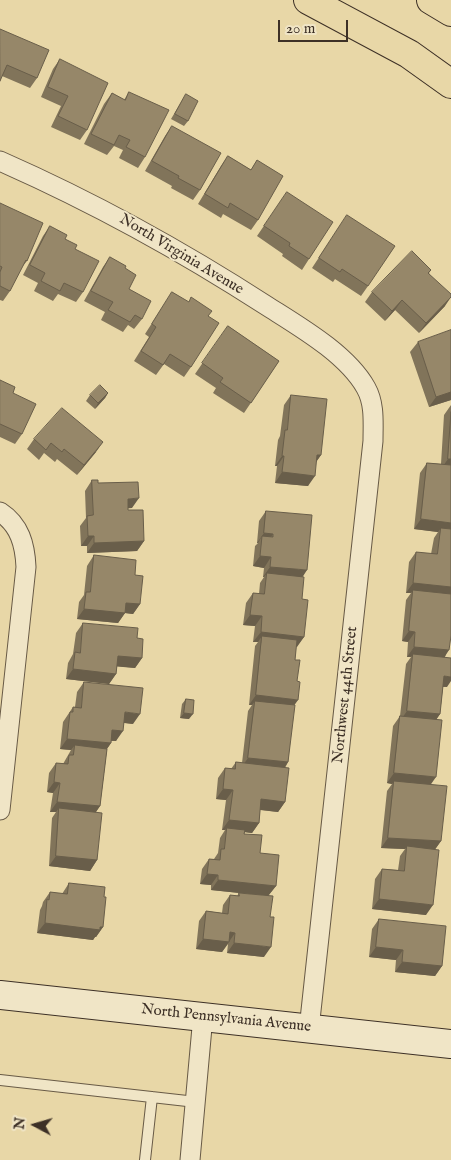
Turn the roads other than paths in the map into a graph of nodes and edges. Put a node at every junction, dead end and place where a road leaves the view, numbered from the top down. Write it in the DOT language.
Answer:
graph roads {
  1 [pos="308,0"];
  2 [pos="432,0"];
  3 [pos="451,12"];
  4 [pos="409,54"];
  5 [pos="451,84"];
  6 [pos="451,97"];
  7 [pos="0,161"];
  8 [pos="350,368"];
  9 [pos="0,512"];
  10 [pos="0,810"];
  11 [pos="0,995"];
  12 [pos="203,1016"];
  13 [pos="309,1029"];
  14 [pos="451,1044"];
  15 [pos="0,1080"];
  16 [pos="152,1097"];
  17 [pos="196,1102"];
  18 [pos="145,1160"];
  19 [pos="190,1160"];
  1 -- 4 [label="highway"];
  2 -- 3 [label="highway"];
  4 -- 5 [label="highway"];
  4 -- 6 [label="highway"];
  7 -- 8 [label="street, North Virginia Avenue"];
  8 -- 13 [label="street, Northwest 44th Street"];
  9 -- 10 [label="street"];
  11 -- 12 [label="main road, North Pennsylvania Avenue"];
  12 -- 13 [label="main road, North Pennsylvania Avenue"];
  12 -- 17 [label="street"];
  13 -- 14 [label="main road, North Pennsylvania Avenue"];
  15 -- 16 [label="lane"];
  16 -- 17 [label="lane"];
  16 -- 18 [label="lane"];
  17 -- 19 [label="street"];
}
